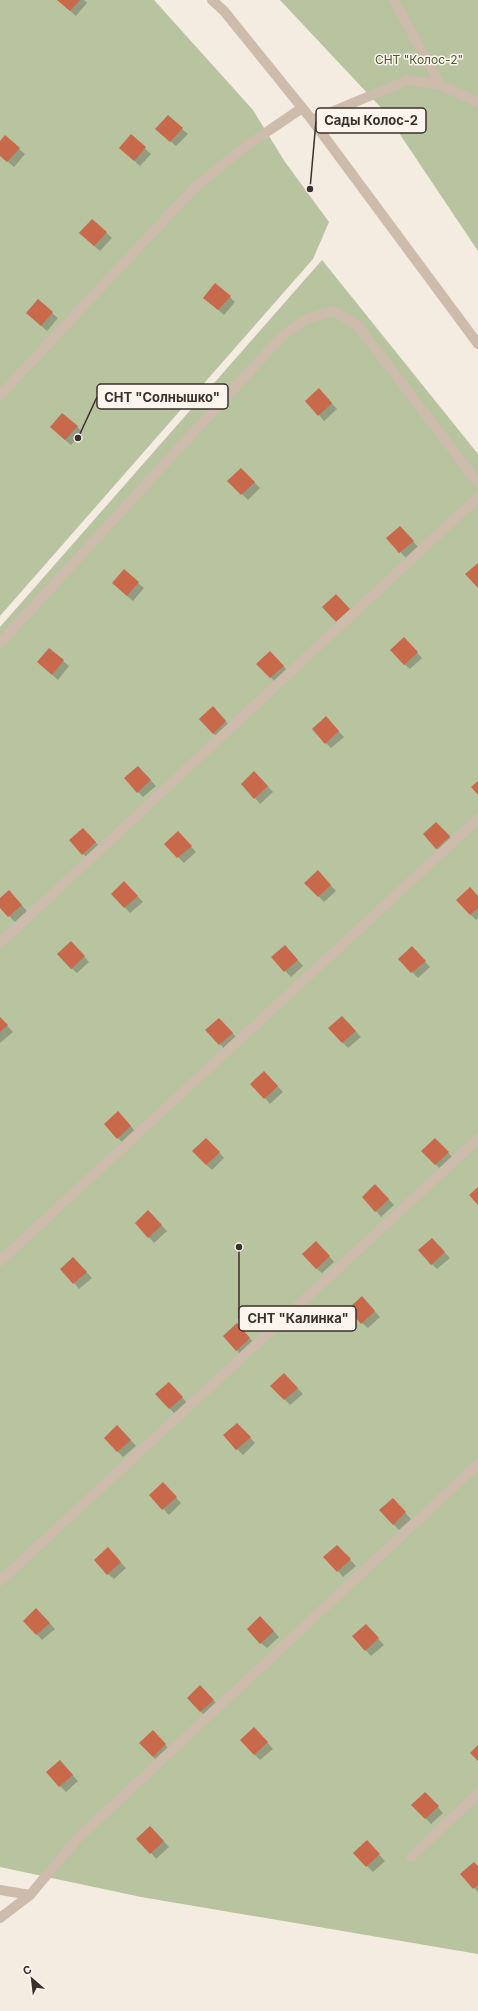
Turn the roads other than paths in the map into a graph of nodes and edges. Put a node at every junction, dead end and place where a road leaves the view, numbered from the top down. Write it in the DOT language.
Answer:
graph roads {
  1 [pos="212,0"];
  2 [pos="394,0"];
  3 [pos="440,85"];
  4 [pos="478,102"];
  5 [pos="302,108"];
  6 [pos="312,120"];
  7 [pos="478,344"];
  8 [pos="0,395"];
  9 [pos="478,483"];
  10 [pos="478,497"];
  11 [pos="0,643"];
  12 [pos="478,819"];
  13 [pos="0,943"];
  14 [pos="478,1139"];
  15 [pos="0,1261"];
  16 [pos="478,1464"];
  17 [pos="0,1581"];
  18 [pos="478,1792"];
  19 [pos="411,1857"];
  20 [pos="0,1890"];
  21 [pos="30,1895"];
  22 [pos="0,1918"];
  1 -- 5 [label="street"];
  2 -- 3 [label="street"];
  3 -- 4 [label="street"];
  3 -- 6 [label="street"];
  5 -- 6 [label="street"];
  5 -- 8 [label="street"];
  6 -- 7 [label="street"];
  9 -- 11 [label="street"];
  10 -- 13 [label="street"];
  12 -- 15 [label="street"];
  14 -- 17 [label="street"];
  16 -- 21 [label="street"];
  18 -- 19 [label="street"];
  20 -- 21 [label="street"];
  21 -- 22 [label="street"];
}
